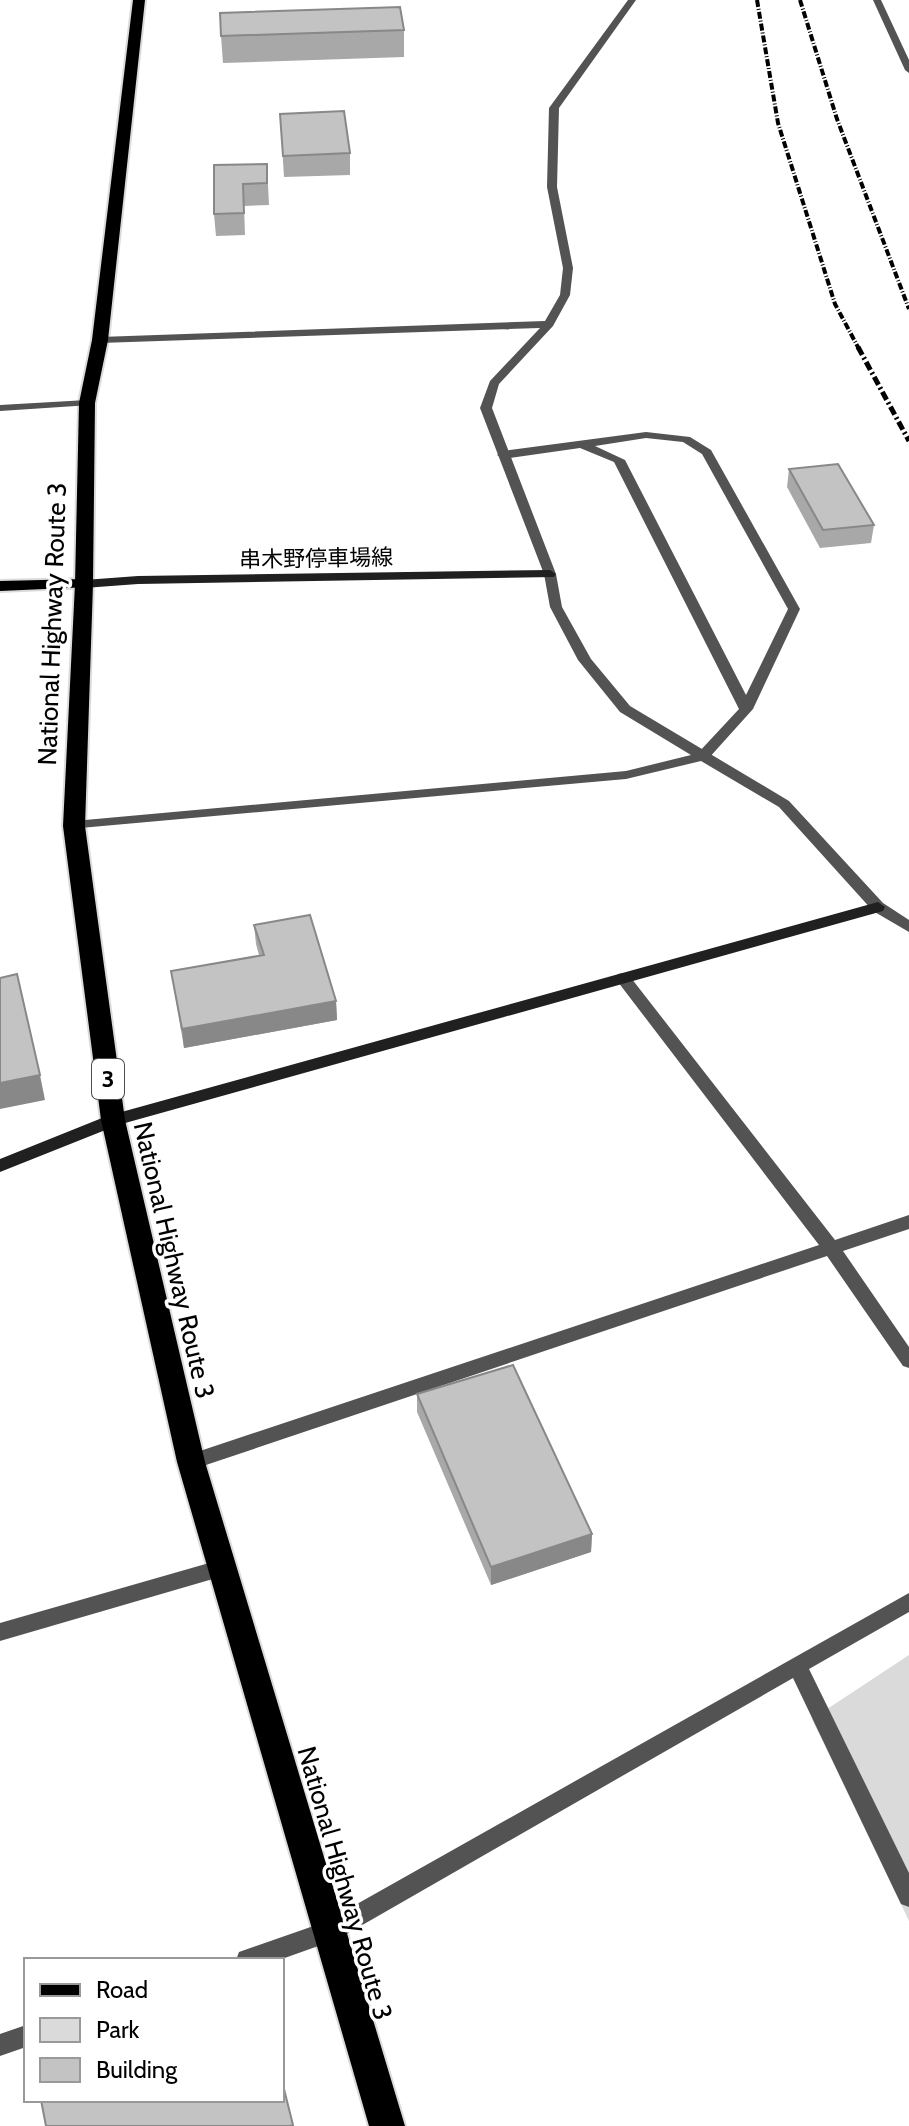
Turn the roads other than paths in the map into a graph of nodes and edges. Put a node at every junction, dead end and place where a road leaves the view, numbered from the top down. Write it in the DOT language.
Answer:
graph roads {
  1 [pos="139,0"];
  2 [pos="632,0"];
  3 [pos="877,0"];
  4 [pos="909,70"];
  5 [pos="549,324"];
  6 [pos="100,340"];
  7 [pos="87,403"];
  8 [pos="0,408"];
  9 [pos="582,444"];
  10 [pos="503,455"];
  11 [pos="550,574"];
  12 [pos="84,584"];
  13 [pos="0,586"];
  14 [pos="746,709"];
  15 [pos="703,756"];
  16 [pos="74,826"];
  17 [pos="878,907"];
  18 [pos="909,927"];
  19 [pos="623,978"];
  20 [pos="113,1120"];
  21 [pos="0,1166"];
  22 [pos="909,1222"];
  23 [pos="831,1248"];
  24 [pos="909,1361"];
  25 [pos="191,1462"];
  26 [pos="223,1568"];
  27 [pos="909,1602"];
  28 [pos="0,1632"];
  29 [pos="797,1665"];
  30 [pos="909,1896"];
  31 [pos="330,1931"];
  32 [pos="253,1958"];
  33 [pos="24,2037"];
  34 [pos="0,2045"];
  35 [pos="387,2126"];
  1 -- 6 [label="highway, National Highway Route 3 / 3"];
  2 -- 5 [label="street"];
  3 -- 4 [label="street"];
  5 -- 6 [label="street"];
  5 -- 10 [label="street"];
  6 -- 7 [label="highway, National Highway Route 3 / 3"];
  7 -- 8 [label="street"];
  7 -- 12 [label="highway, National Highway Route 3 / 3"];
  9 -- 10 [label="street"];
  9 -- 14 [label="street"];
  9 -- 14 [label="street"];
  10 -- 11 [label="street"];
  11 -- 12 [label="street, 串木野停車場線"];
  11 -- 15 [label="street"];
  12 -- 13 [label="main road"];
  12 -- 16 [label="highway, National Highway Route 3 / 3"];
  14 -- 15 [label="street"];
  15 -- 16 [label="street"];
  15 -- 17 [label="street"];
  16 -- 20 [label="highway, National Highway Route 3 / 3"];
  17 -- 18 [label="street"];
  17 -- 19 [label="street"];
  19 -- 20 [label="street"];
  19 -- 23 [label="street"];
  20 -- 21 [label="street"];
  20 -- 25 [label="highway, National Highway Route 3 / 3"];
  22 -- 23 [label="street"];
  23 -- 24 [label="street"];
  23 -- 25 [label="street"];
  25 -- 26 [label="highway, National Highway Route 3 / 3"];
  26 -- 28 [label="street"];
  26 -- 31 [label="highway, National Highway Route 3 / 3"];
  27 -- 29 [label="street"];
  29 -- 30 [label="street"];
  29 -- 31 [label="street"];
  31 -- 32 [label="street"];
  31 -- 35 [label="highway, National Highway Route 3 / 3"];
  33 -- 34 [label="street"];
}
